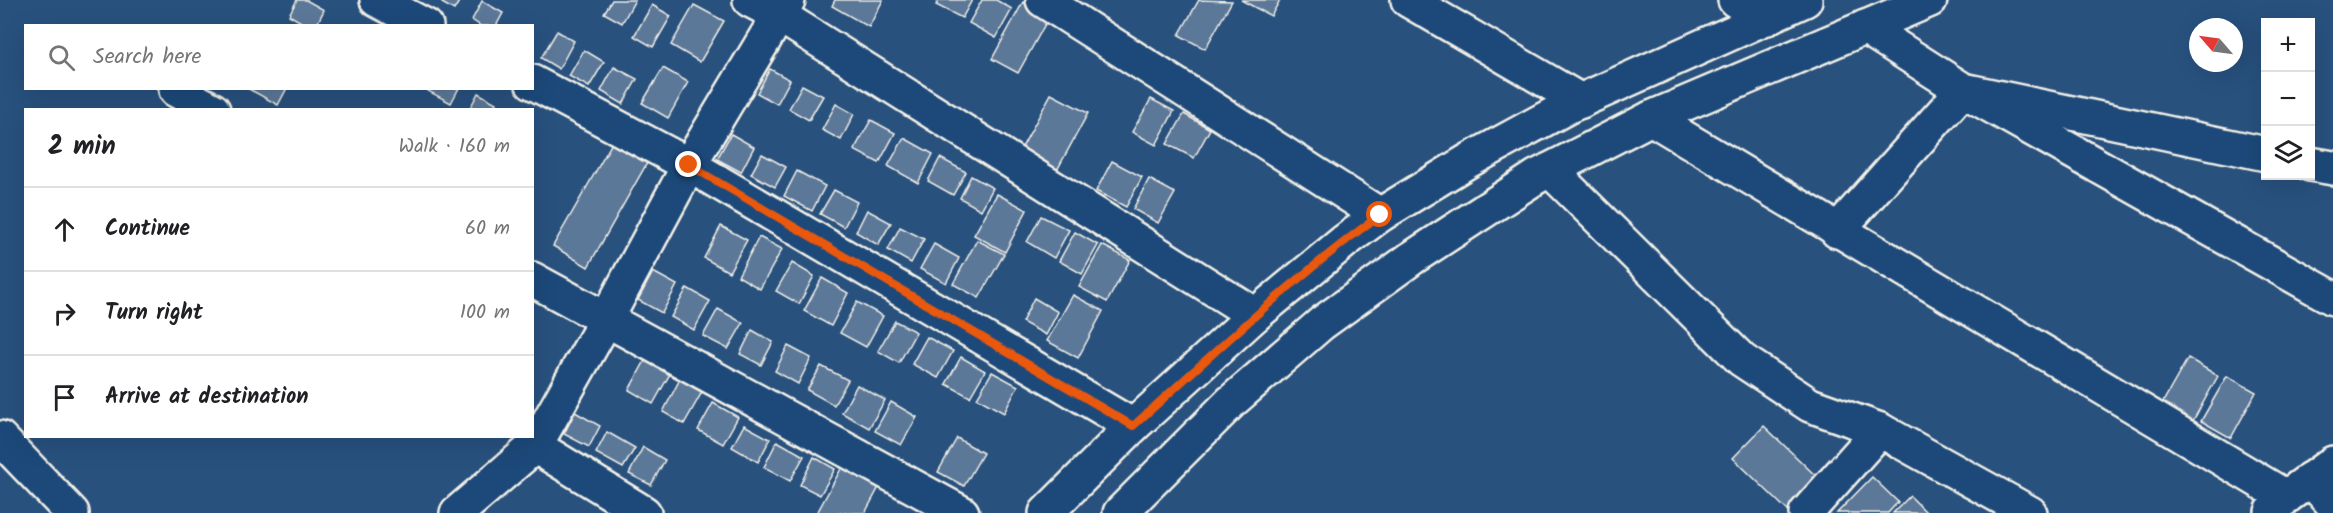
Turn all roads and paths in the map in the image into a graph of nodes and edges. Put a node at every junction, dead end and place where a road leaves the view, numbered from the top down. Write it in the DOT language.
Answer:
graph roads {
  1 [pos="377,0"];
  2 [pos="750,0"];
  3 [pos="1043,0"];
  4 [pos="1408,0"];
  5 [pos="1735,0"];
  6 [pos="1804,0"];
  7 [pos="1930,0"];
  8 [pos="783,8"];
  9 [pos="1767,18"];
  10 [pos="422,24"];
  11 [pos="1865,27"];
  12 [pos="534,83"];
  13 [pos="176,90"];
  14 [pos="1964,90"];
  15 [pos="1581,100"];
  16 [pos="209,108"];
  17 [pos="1651,118"];
  18 [pos="2261,153"];
  19 [pos="689,165"];
  20 [pos="2315,165"];
  21 [pos="2333,168"];
  22 [pos="1550,170"];
  23 [pos="1380,215"];
  24 [pos="1837,231"];
  25 [pos="534,280"];
  26 [pos="2333,298"];
  27 [pos="1255,315"];
  28 [pos="608,318"];
  29 [pos="1133,426"];
  30 [pos="1880,430"];
  31 [pos="0,438"];
  32 [pos="535,446"];
  33 [pos="2300,488"];
  34 [pos="2333,504"];
  35 [pos="72,513"];
  36 [pos="458,513"];
  37 [pos="644,513"];
  38 [pos="962,513"];
  39 [pos="1046,513"];
  40 [pos="1120,513"];
  41 [pos="1806,513"];
  42 [pos="2030,513"];
  1 -- 10 [label="street"];
  2 -- 8 [label="street"];
  3 -- 23 [label="street"];
  4 -- 15 [label="street"];
  5 -- 9 [label="street"];
  6 -- 9 [label="street"];
  7 -- 11 [label="street"];
  8 -- 19 [label="street"];
  8 -- 27 [label="street"];
  9 -- 15 [label="street"];
  11 -- 14 [label="street"];
  11 -- 17 [label="street"];
  12 -- 19 [label="street"];
  13 -- 16 [label="street"];
  14 -- 18 [label="street"];
  14 -- 24 [label="street"];
  14 -- 26 [label="street"];
  15 -- 23 [label="street"];
  17 -- 22 [label="street"];
  17 -- 24 [label="street"];
  19 -- 28 [label="street"];
  19 -- 29 [label="street"];
  20 -- 21 [label="street"];
  22 -- 30 [label="street"];
  22 -- 40 [label="street"];
  23 -- 27 [label="street"];
  24 -- 33 [label="street"];
  25 -- 28 [label="street"];
  27 -- 29 [label="street"];
  28 -- 32 [label="street"];
  28 -- 38 [label="street"];
  29 -- 39 [label="street"];
  30 -- 41 [label="street"];
  30 -- 42 [label="street"];
  31 -- 35 [label="street"];
  32 -- 36 [label="street"];
  32 -- 37 [label="street"];
  33 -- 34 [label="street"];
}
